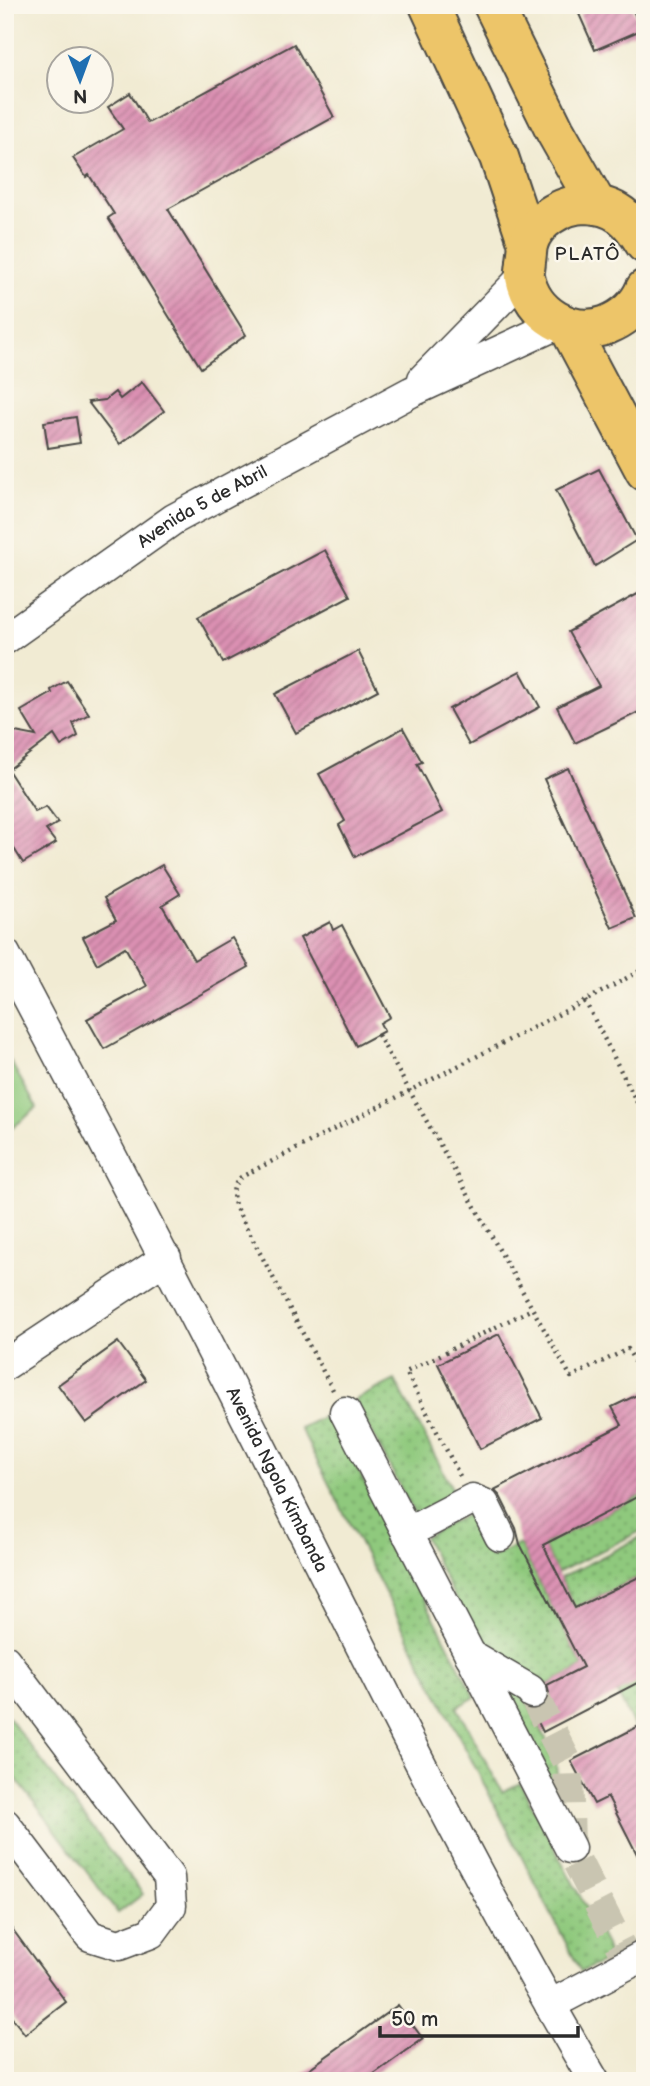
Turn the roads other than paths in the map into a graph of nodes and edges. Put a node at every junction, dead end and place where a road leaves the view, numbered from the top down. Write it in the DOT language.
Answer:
graph roads {
  1 [pos="429,5"];
  2 [pos="493,5"];
  3 [pos="597,205"];
  4 [pos="641,232"];
  5 [pos="526,259"];
  6 [pos="643,297"];
  7 [pos="564,324"];
  8 [pos="411,392"];
  9 [pos="645,471"];
  10 [pos="5,639"];
  11 [pos="5,954"];
  12 [pos="166,1258"];
  13 [pos="5,1365"];
  14 [pos="345,1412"];
  15 [pos="407,1533"];
  16 [pos="500,1536"];
  17 [pos="470,1654"];
  18 [pos="5,1660"];
  19 [pos="532,1693"];
  20 [pos="5,1824"];
  21 [pos="570,1848"];
  22 [pos="637,1959"];
  23 [pos="550,2005"];
  24 [pos="582,2081"];
  25 [pos="594,2081"];
  1 -- 5 [label="main road"];
  2 -- 3 [label="main road"];
  3 -- 4 [label="main road"];
  3 -- 5 [label="main road"];
  5 -- 7 [label="main road"];
  5 -- 8 [label="street, Avenida 5 de Abril"];
  6 -- 7 [label="main road"];
  7 -- 8 [label="street, Avenida 5 de Abril"];
  7 -- 9 [label="main road"];
  8 -- 10 [label="street, Avenida 5 de Abril"];
  11 -- 12 [label="street, Avenida Ngola Kimbanda"];
  12 -- 13 [label="street"];
  12 -- 23 [label="street, Avenida Ngola Kimbanda"];
  14 -- 15 [label="street"];
  15 -- 16 [label="street"];
  15 -- 17 [label="street"];
  17 -- 19 [label="street"];
  17 -- 21 [label="street"];
  18 -- 20 [label="street"];
  22 -- 23 [label="street"];
  23 -- 24 [label="street"];
  23 -- 25 [label="street"];
}
